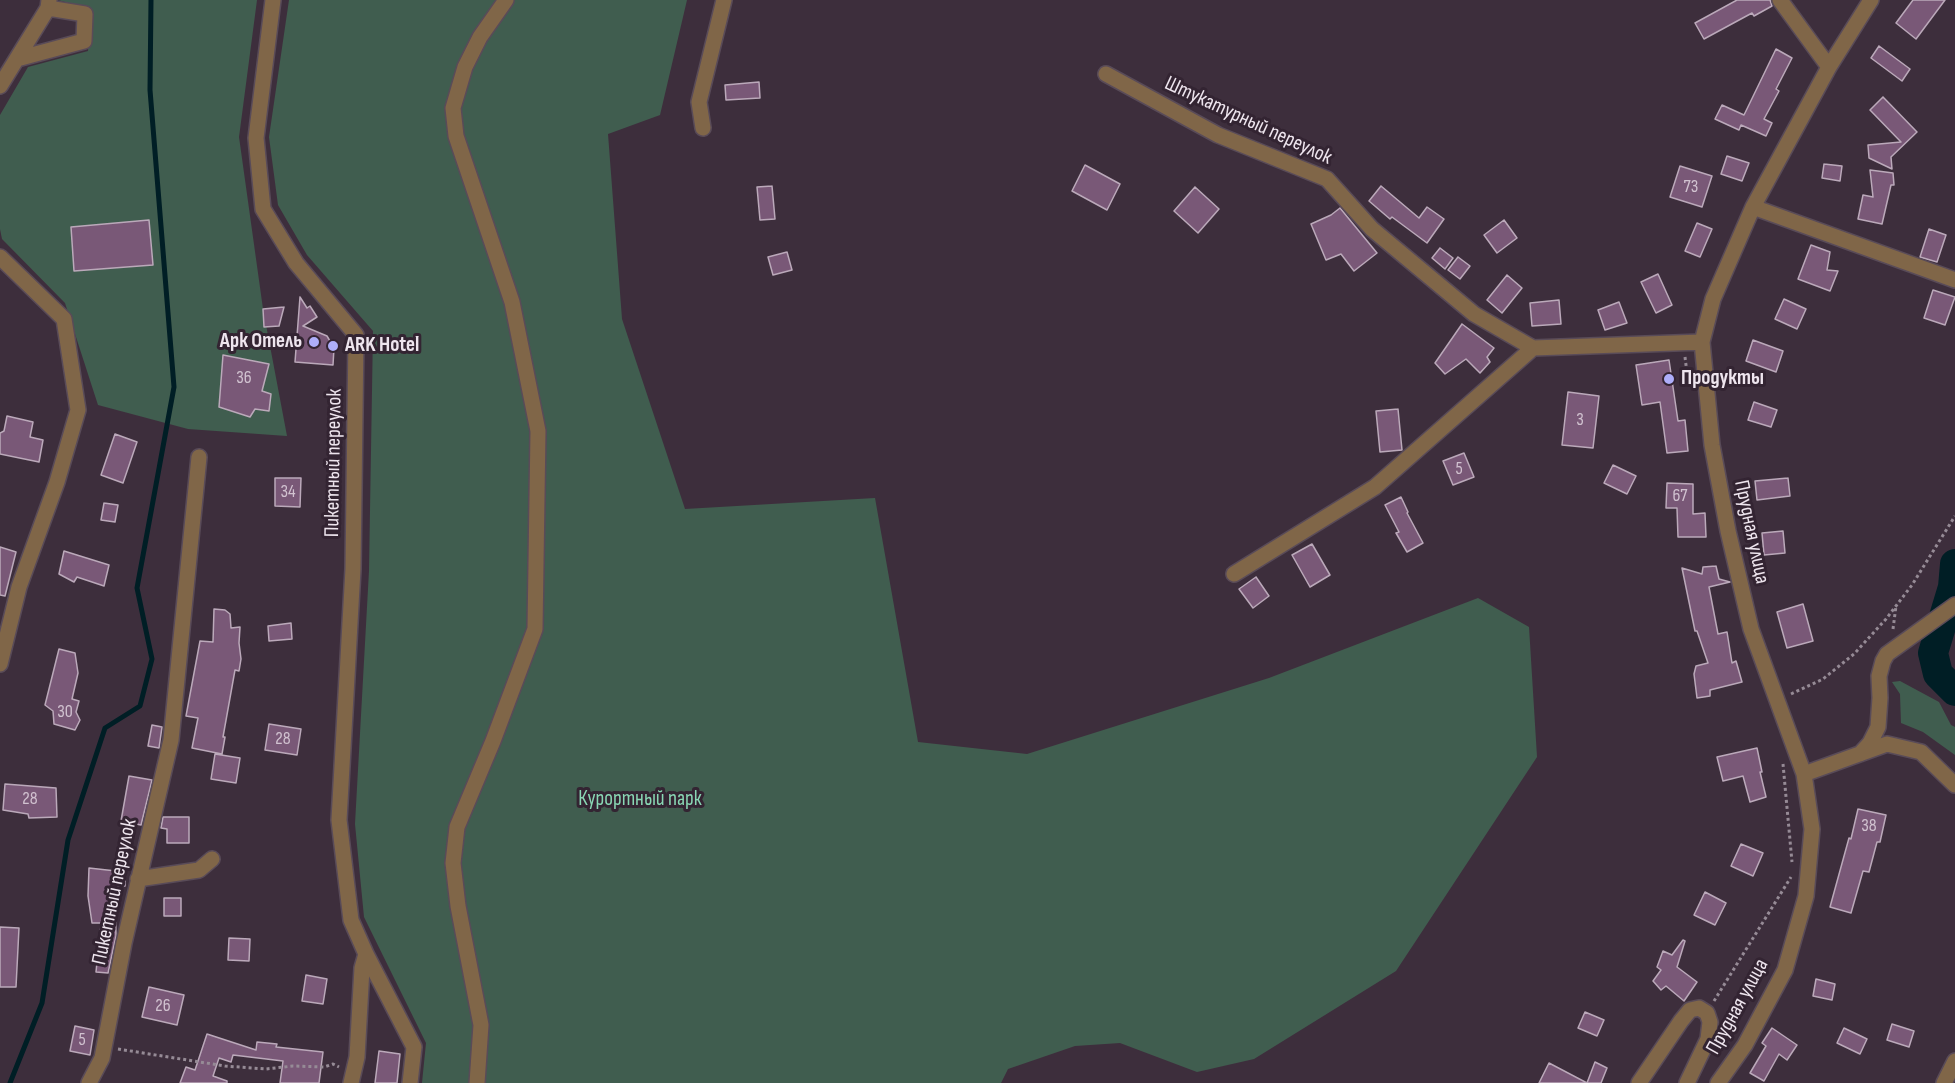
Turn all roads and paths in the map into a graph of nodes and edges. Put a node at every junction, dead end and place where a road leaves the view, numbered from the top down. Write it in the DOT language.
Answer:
graph roads {
  1 [pos="273,0"];
  2 [pos="506,0"];
  3 [pos="724,0"];
  4 [pos="1780,0"];
  5 [pos="1870,0"];
  6 [pos="49,4"];
  7 [pos="17,59"];
  8 [pos="1829,67"];
  9 [pos="1106,74"];
  10 [pos="0,86"];
  11 [pos="703,128"];
  12 [pos="1753,207"];
  13 [pos="0,257"];
  14 [pos="1955,280"];
  15 [pos="1683,342"];
  16 [pos="1702,342"];
  17 [pos="1533,348"];
  18 [pos="1689,389"];
  19 [pos="199,457"];
  20 [pos="1955,516"];
  21 [pos="1234,574"];
  22 [pos="1955,606"];
  23 [pos="0,664"];
  24 [pos="1775,701"];
  25 [pos="1860,754"];
  26 [pos="1783,764"];
  27 [pos="1804,774"];
  28 [pos="1955,785"];
  29 [pos="212,859"];
  30 [pos="1792,863"];
  31 [pos="1793,874"];
  32 [pos="138,879"];
  33 [pos="366,954"];
  34 [pos="1707,1013"];
  35 [pos="104,1047"];
  36 [pos="1955,1061"];
  37 [pos="333,1064"];
  38 [pos="89,1083"];
  39 [pos="351,1083"];
  40 [pos="410,1083"];
  41 [pos="477,1083"];
  42 [pos="1639,1083"];
  43 [pos="1687,1083"];
  44 [pos="1718,1083"];
  45 [pos="1944,1083"];
  1 -- 33 [label="street, Пикетный переулок"];
  2 -- 41 [label="street"];
  3 -- 11 [label="street"];
  4 -- 8 [label="street"];
  5 -- 8 [label="street, Прудная улица"];
  6 -- 7 [label="street"];
  6 -- 7 [label="street"];
  7 -- 10 [label="street"];
  8 -- 12 [label="street, Прудная улица"];
  9 -- 17 [label="street, Штукатурный переулок"];
  12 -- 14 [label="street"];
  12 -- 16 [label="street, Прудная улица"];
  13 -- 23 [label="street"];
  15 -- 16 [label="street"];
  15 -- 17 [label="street"];
  15 -- 18 [label="path"];
  16 -- 24 [label="street, Прудная улица"];
  17 -- 21 [label="street"];
  19 -- 32 [label="street, Пикетный переулок"];
  20 -- 24 [label="path"];
  22 -- 25 [label="street"];
  24 -- 27 [label="street, Прудная улица"];
  25 -- 27 [label="street"];
  25 -- 28 [label="street"];
  26 -- 30 [label="path"];
  27 -- 44 [label="street, Прудная улица"];
  29 -- 32 [label="street"];
  31 -- 34 [label="path"];
  32 -- 35 [label="street, Пикетный переулок"];
  33 -- 39 [label="street"];
  33 -- 40 [label="street, Пикетный переулок"];
  34 -- 42 [label="street"];
  34 -- 43 [label="street"];
  35 -- 37 [label="path"];
  35 -- 38 [label="street, Пикетный переулок"];
  36 -- 45 [label="street"];
}
